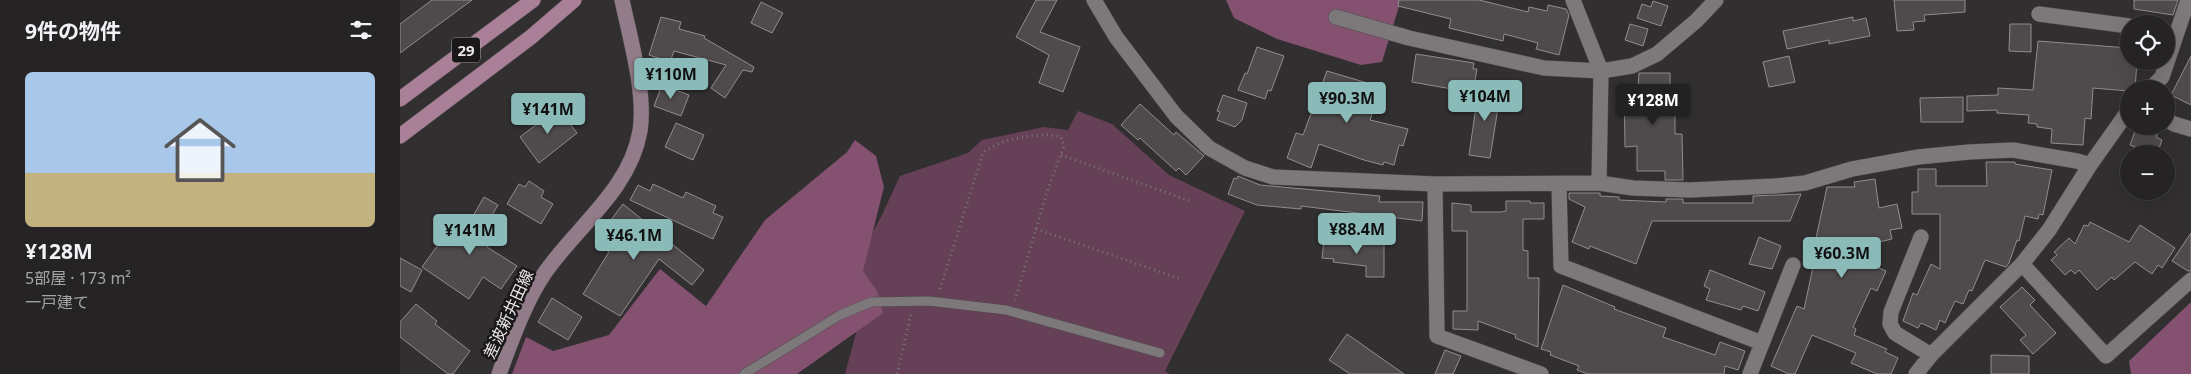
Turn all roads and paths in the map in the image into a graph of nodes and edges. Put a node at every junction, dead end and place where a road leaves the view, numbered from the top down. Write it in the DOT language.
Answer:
graph roads {
  1 [pos="532,0"];
  2 [pos="574,0"];
  3 [pos="622,0"];
  4 [pos="1573,0"];
  5 [pos="1716,0"];
  6 [pos="2188,0"];
  7 [pos="1098,2"];
  8 [pos="2039,14"];
  9 [pos="1336,18"];
  10 [pos="2120,25"];
  11 [pos="2175,26"];
  12 [pos="1601,71"];
  13 [pos="400,99"];
  14 [pos="2120,123"];
  15 [pos="2175,124"];
  16 [pos="2191,128"];
  17 [pos="400,136"];
  18 [pos="1061,154"];
  19 [pos="2090,165"];
  20 [pos="1599,183"];
  21 [pos="1435,184"];
  22 [pos="1559,184"];
  23 [pos="1193,202"];
  24 [pos="1036,229"];
  25 [pos="1920,237"];
  26 [pos="2022,264"];
  27 [pos="1793,265"];
  28 [pos="1181,279"];
  29 [pos="2191,280"];
  30 [pos="914,301"];
  31 [pos="936,302"];
  32 [pos="1012,312"];
  33 [pos="1762,343"];
  34 [pos="1160,353"];
  35 [pos="1931,355"];
  36 [pos="499,374"];
  37 [pos="744,374"];
  38 [pos="897,374"];
  39 [pos="1542,374"];
  40 [pos="1750,374"];
  41 [pos="1916,374"];
  1 -- 13 [label="main road, 29"];
  2 -- 17 [label="main road, 29"];
  3 -- 36 [label="main road, 差波新井田線"];
  4 -- 12 [label="street"];
  5 -- 12 [label="street"];
  6 -- 11 [label="street"];
  7 -- 21 [label="street"];
  8 -- 10 [label="street"];
  9 -- 12 [label="street"];
  12 -- 20 [label="street"];
  14 -- 19 [label="street"];
  15 -- 16 [label="street"];
  18 -- 23 [label="path"];
  18 -- 24 [label="path"];
  18 -- 31 [label="path"];
  19 -- 20 [label="street"];
  19 -- 26 [label="street"];
  20 -- 22 [label="street"];
  21 -- 22 [label="street"];
  21 -- 39 [label="street"];
  22 -- 33 [label="street"];
  24 -- 28 [label="path"];
  24 -- 32 [label="path"];
  25 -- 35 [label="street"];
  26 -- 29 [label="street"];
  26 -- 35 [label="street"];
  27 -- 33 [label="street"];
  30 -- 31 [label="lane"];
  30 -- 37 [label="lane"];
  30 -- 38 [label="path"];
  31 -- 32 [label="lane"];
  32 -- 34 [label="lane"];
  33 -- 40 [label="street"];
  35 -- 41 [label="street"];
}
